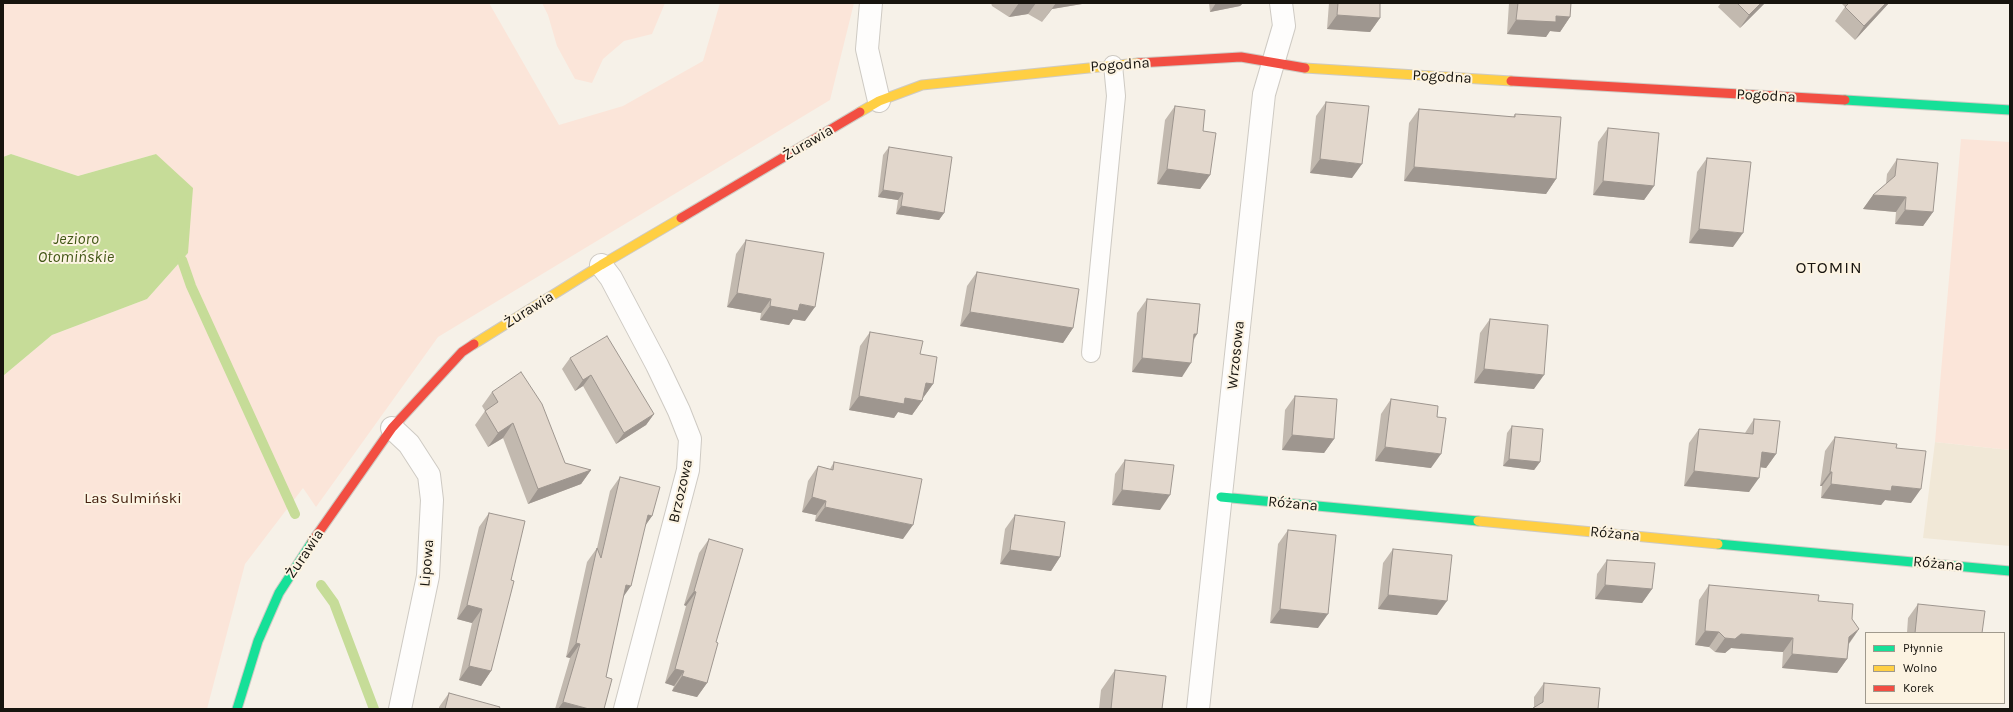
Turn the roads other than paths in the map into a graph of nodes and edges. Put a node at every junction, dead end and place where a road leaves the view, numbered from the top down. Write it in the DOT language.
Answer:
graph roads {
  1 [pos="871,3"];
  2 [pos="1281,3"];
  3 [pos="1274,62"];
  4 [pos="1113,65"];
  5 [pos="879,101"];
  6 [pos="2010,110"];
  7 [pos="601,265"];
  8 [pos="1091,352"];
  9 [pos="392,428"];
  10 [pos="1221,497"];
  11 [pos="2010,570"];
  12 [pos="237,709"];
  13 [pos="400,709"];
  14 [pos="625,709"];
  15 [pos="1198,709"];
  1 -- 5 [label="street"];
  2 -- 3 [label="street, Wrzosowa"];
  3 -- 4 [label="street, Pogodna"];
  3 -- 6 [label="street, Pogodna"];
  3 -- 10 [label="street, Wrzosowa"];
  4 -- 5 [label="street, Pogodna"];
  4 -- 8 [label="lane"];
  5 -- 7 [label="street, Żurawia"];
  7 -- 9 [label="street, Żurawia"];
  7 -- 14 [label="street, Brzozowa"];
  9 -- 12 [label="street, Żurawia"];
  9 -- 13 [label="street, Lipowa"];
  10 -- 11 [label="street, Różana"];
  10 -- 15 [label="street, Wrzosowa"];
}
